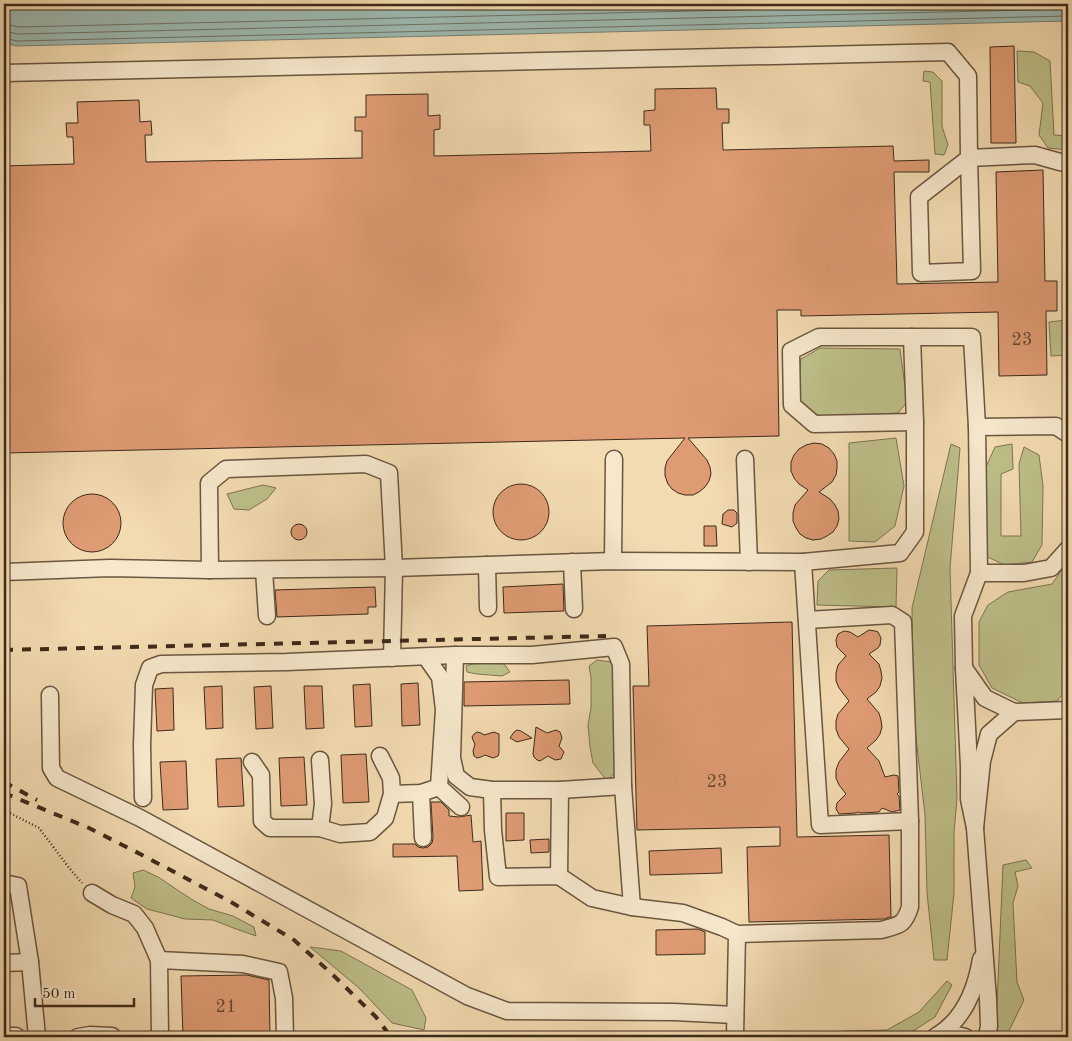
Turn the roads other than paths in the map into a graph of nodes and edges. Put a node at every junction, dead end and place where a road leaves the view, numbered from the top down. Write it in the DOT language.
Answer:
graph roads {
  1 [pos="4,73"];
  2 [pos="969,158"];
  3 [pos="1068,163"];
  4 [pos="912,337"];
  5 [pos="915,422"];
  6 [pos="977,427"];
  7 [pos="1068,434"];
  8 [pos="614,458"];
  9 [pos="745,458"];
  10 [pos="1068,549"];
  11 [pos="613,561"];
  12 [pos="572,562"];
  13 [pos="749,562"];
  14 [pos="803,562"];
  15 [pos="487,565"];
  16 [pos="394,568"];
  17 [pos="210,570"];
  18 [pos="264,570"];
  19 [pos="4,572"];
  20 [pos="979,573"];
  21 [pos="488,608"];
  22 [pos="574,609"];
  23 [pos="267,616"];
  24 [pos="807,620"];
  25 [pos="455,655"];
  26 [pos="426,657"];
  27 [pos="392,658"];
  28 [pos="964,668"];
  29 [pos="50,695"];
  30 [pos="1068,710"];
  31 [pos="1014,712"];
  32 [pos="380,756"];
  33 [pos="320,760"];
  34 [pos="252,762"];
  35 [pos="623,786"];
  36 [pos="439,787"];
  37 [pos="492,790"];
  38 [pos="560,790"];
  39 [pos="421,793"];
  40 [pos="392,794"];
  41 [pos="143,798"];
  42 [pos="461,807"];
  43 [pos="910,821"];
  44 [pos="320,828"];
  45 [pos="975,828"];
  46 [pos="423,838"];
  47 [pos="559,876"];
  48 [pos="4,883"];
  49 [pos="92,893"];
  50 [pos="632,907"];
  51 [pos="737,934"];
  52 [pos="984,937"];
  53 [pos="159,960"];
  54 [pos="30,962"];
  55 [pos="4,963"];
  56 [pos="735,1014"];
  57 [pos="940,1034"];
  58 [pos="112,1036"];
  59 [pos="37,1037"];
  60 [pos="78,1037"];
  61 [pos="160,1037"];
  62 [pos="285,1037"];
  63 [pos="735,1037"];
  64 [pos="964,1037"];
  65 [pos="987,1037"];
  1 -- 2 [label="street"];
  2 -- 2 [label="street"];
  2 -- 3 [label="street"];
  4 -- 5 [label="street"];
  4 -- 5 [label="street"];
  4 -- 6 [label="street"];
  5 -- 14 [label="street"];
  6 -- 7 [label="street"];
  6 -- 20 [label="street"];
  8 -- 11 [label="street"];
  9 -- 13 [label="street"];
  10 -- 20 [label="street"];
  11 -- 12 [label="street"];
  11 -- 13 [label="street"];
  12 -- 15 [label="street"];
  12 -- 22 [label="street"];
  13 -- 14 [label="street"];
  14 -- 24 [label="street"];
  15 -- 16 [label="street"];
  15 -- 21 [label="street"];
  16 -- 17 [label="street"];
  16 -- 18 [label="street"];
  16 -- 27 [label="street"];
  17 -- 18 [label="street"];
  17 -- 19 [label="street"];
  18 -- 23 [label="street"];
  20 -- 28 [label="street"];
  24 -- 43 [label="street"];
  24 -- 43 [label="street"];
  25 -- 26 [label="street"];
  25 -- 35 [label="street"];
  25 -- 37 [label="street"];
  26 -- 27 [label="street"];
  26 -- 36 [label="street"];
  27 -- 41 [label="street"];
  28 -- 31 [label="street"];
  28 -- 45 [label="street"];
  29 -- 56 [label="street"];
  30 -- 31 [label="street"];
  31 -- 45 [label="street"];
  32 -- 40 [label="street"];
  33 -- 44 [label="street"];
  34 -- 44 [label="street"];
  35 -- 38 [label="street"];
  35 -- 50 [label="street"];
  36 -- 39 [label="street"];
  36 -- 42 [label="street"];
  37 -- 38 [label="street"];
  37 -- 47 [label="street"];
  38 -- 47 [label="street"];
  39 -- 40 [label="street"];
  39 -- 46 [label="street"];
  40 -- 44 [label="street"];
  43 -- 51 [label="street"];
  45 -- 52 [label="street"];
  47 -- 50 [label="street"];
  48 -- 54 [label="street"];
  49 -- 53 [label="street"];
  50 -- 51 [label="street"];
  51 -- 56 [label="street"];
  52 -- 57 [label="street"];
  52 -- 65 [label="street"];
  53 -- 61 [label="street"];
  53 -- 62 [label="street"];
  54 -- 55 [label="street"];
  54 -- 59 [label="street"];
  56 -- 63 [label="street"];
  57 -- 64 [label="street"];
  58 -- 60 [label="street"];
}
